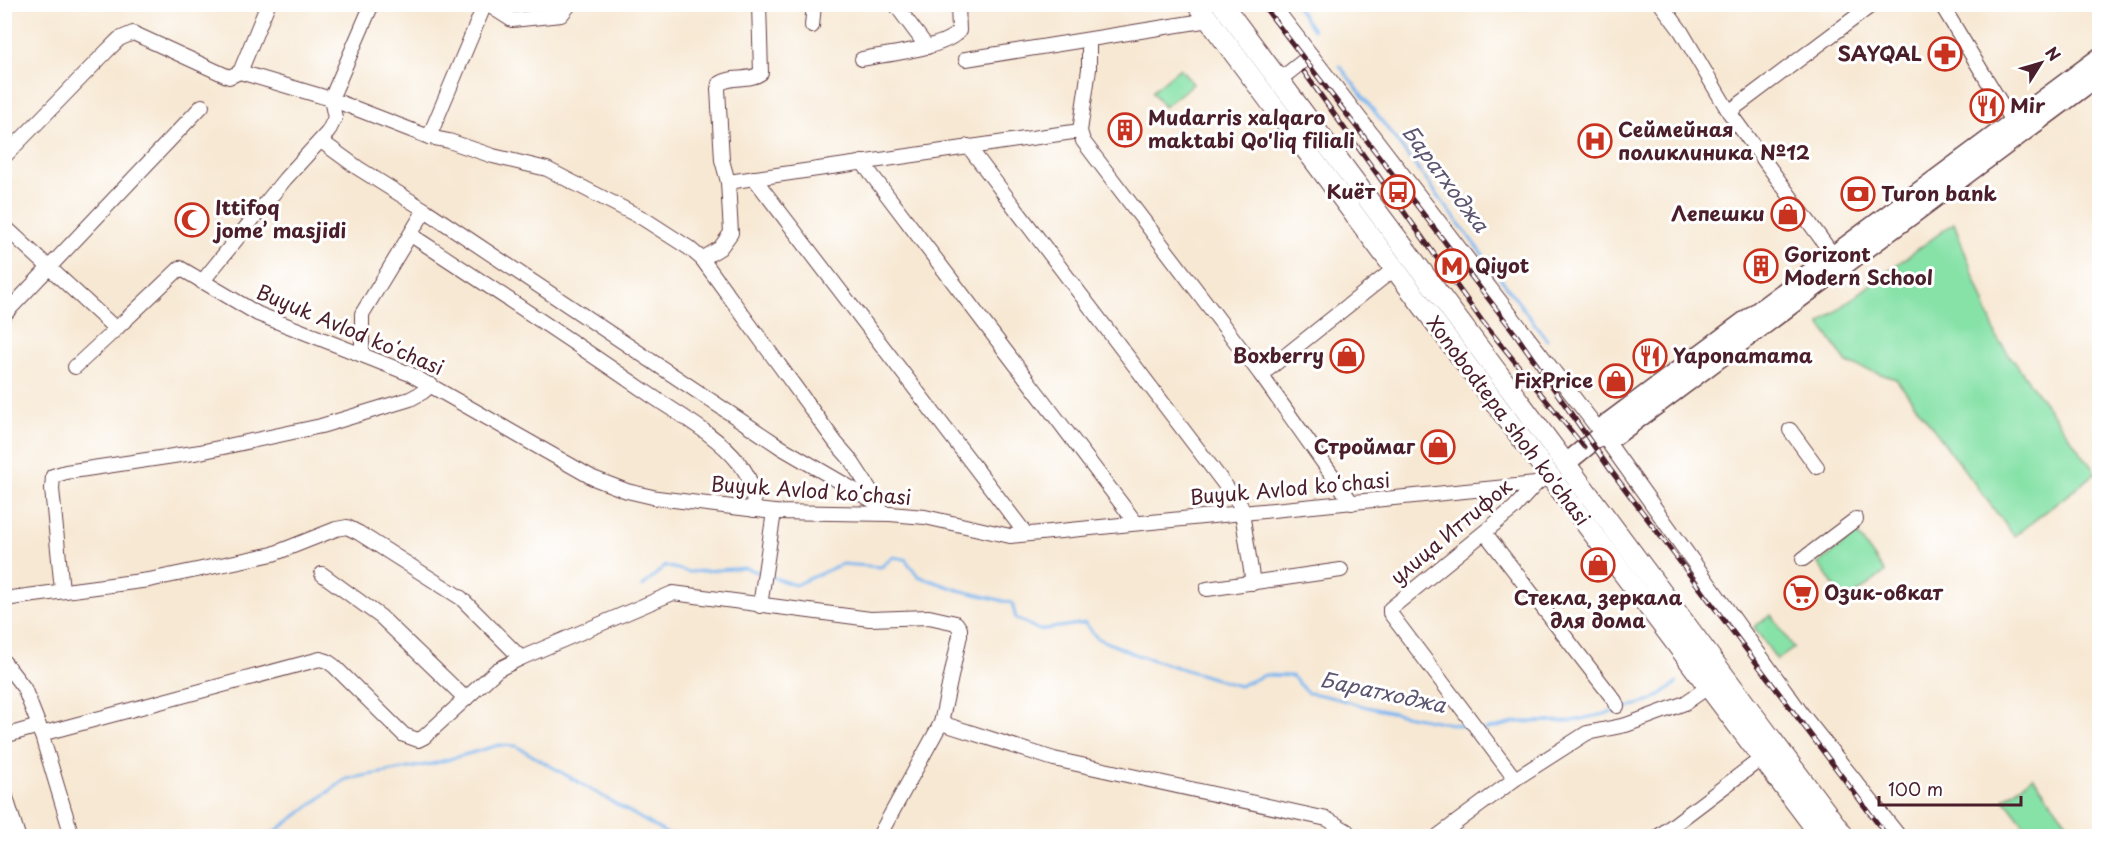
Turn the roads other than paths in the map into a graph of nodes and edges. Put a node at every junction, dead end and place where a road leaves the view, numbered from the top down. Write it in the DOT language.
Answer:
graph roads {
  1 [pos="268,4"];
  2 [pos="372,4"];
  3 [pos="486,4"];
  4 [pos="570,4"];
  5 [pos="759,4"];
  6 [pos="814,4"];
  7 [pos="895,4"];
  8 [pos="958,4"];
  9 [pos="1222,4"];
  10 [pos="1272,4"];
  11 [pos="1661,4"];
  12 [pos="1873,4"];
  13 [pos="1941,4"];
  14 [pos="1203,12"];
  15 [pos="812,26"];
  16 [pos="1089,40"];
  17 [pos="927,47"];
  18 [pos="1311,55"];
  19 [pos="2100,57"];
  20 [pos="862,58"];
  21 [pos="966,59"];
  22 [pos="240,72"];
  23 [pos="2100,75"];
  24 [pos="1278,81"];
  25 [pos="331,99"];
  26 [pos="202,106"];
  27 [pos="1729,112"];
  28 [pos="2016,128"];
  29 [pos="1080,130"];
  30 [pos="429,137"];
  31 [pos="321,141"];
  32 [pos="968,146"];
  33 [pos="1332,153"];
  34 [pos="4,158"];
  35 [pos="862,162"];
  36 [pos="1316,165"];
  37 [pos="754,178"];
  38 [pos="728,182"];
  39 [pos="425,210"];
  40 [pos="4,226"];
  41 [pos="411,235"];
  42 [pos="702,260"];
  43 [pos="1837,261"];
  44 [pos="48,267"];
  45 [pos="1394,269"];
  46 [pos="202,282"];
  47 [pos="4,315"];
  48 [pos="116,329"];
  49 [pos="362,355"];
  50 [pos="75,367"];
  51 [pos="1261,375"];
  52 [pos="431,385"];
  53 [pos="1790,430"];
  54 [pos="1602,434"];
  55 [pos="1565,464"];
  56 [pos="1817,467"];
  57 [pos="1542,480"];
  58 [pos="1352,503"];
  59 [pos="754,510"];
  60 [pos="885,510"];
  61 [pos="774,512"];
  62 [pos="1244,515"];
  63 [pos="1856,519"];
  64 [pos="1136,523"];
  65 [pos="1485,533"];
  66 [pos="1026,534"];
  67 [pos="1803,559"];
  68 [pos="1341,570"];
  69 [pos="322,574"];
  70 [pos="1253,582"];
  71 [pos="1207,589"];
  72 [pos="62,590"];
  73 [pos="4,599"];
  74 [pos="760,606"];
  75 [pos="521,658"];
  76 [pos="4,662"];
  77 [pos="1708,687"];
  78 [pos="466,699"];
  79 [pos="1617,706"];
  80 [pos="941,723"];
  81 [pos="45,730"];
  82 [pos="4,736"];
  83 [pos="1762,758"];
  84 [pos="1515,779"];
  85 [pos="4,791"];
  86 [pos="18,837"];
  87 [pos="72,837"];
  88 [pos="879,837"];
  89 [pos="1350,837"];
  90 [pos="1438,837"];
  91 [pos="1659,837"];
  92 [pos="1821,837"];
  93 [pos="1844,837"];
  94 [pos="1899,837"];
  1 -- 22 [label="street"];
  2 -- 25 [label="street"];
  3 -- 4 [label="street"];
  3 -- 30 [label="street"];
  5 -- 38 [label="street"];
  6 -- 15 [label="street"];
  7 -- 17 [label="street"];
  8 -- 17 [label="street"];
  9 -- 24 [label="highway, Xonobodtepa shoh ko'chasi"];
  10 -- 18 [label="street"];
  11 -- 27 [label="street"];
  12 -- 27 [label="street"];
  13 -- 28 [label="street"];
  14 -- 16 [label="street"];
  14 -- 36 [label="highway, Xonobodtepa shoh ko'chasi"];
  16 -- 21 [label="street"];
  16 -- 29 [label="street"];
  17 -- 20 [label="street"];
  18 -- 24 [label="street"];
  18 -- 54 [label="street"];
  19 -- 28 [label="main road"];
  22 -- 25 [label="street"];
  22 -- 34 [label="street"];
  23 -- 28 [label="main road"];
  24 -- 33 [label="highway, Xonobodtepa shoh ko'chasi"];
  25 -- 30 [label="street"];
  25 -- 31 [label="street"];
  26 -- 44 [label="street"];
  27 -- 43 [label="street"];
  28 -- 43 [label="main road"];
  29 -- 32 [label="street"];
  29 -- 51 [label="street"];
  30 -- 42 [label="street"];
  31 -- 39 [label="street"];
  31 -- 46 [label="street"];
  32 -- 35 [label="street"];
  32 -- 62 [label="street"];
  33 -- 36 [label="highway"];
  33 -- 55 [label="highway, Xonobodtepa shoh ko'chasi"];
  35 -- 37 [label="street"];
  35 -- 64 [label="street"];
  36 -- 45 [label="highway, Xonobodtepa shoh ko'chasi"];
  37 -- 38 [label="street"];
  37 -- 66 [label="street"];
  38 -- 42 [label="street"];
  39 -- 41 [label="street"];
  39 -- 60 [label="street"];
  40 -- 44 [label="street"];
  41 -- 49 [label="street"];
  41 -- 59 [label="street"];
  42 -- 60 [label="street"];
  43 -- 54 [label="main road"];
  44 -- 47 [label="street"];
  44 -- 48 [label="street"];
  45 -- 51 [label="street"];
  45 -- 57 [label="highway, Xonobodtepa shoh ko'chasi"];
  46 -- 48 [label="street, Buyuk Avlod koʻchasi"];
  46 -- 49 [label="street, Buyuk Avlod koʻchasi"];
  48 -- 50 [label="street"];
  49 -- 52 [label="street, Buyuk Avlod koʻchasi"];
  51 -- 58 [label="street"];
  52 -- 59 [label="street, Buyuk Avlod koʻchasi"];
  52 -- 72 [label="street"];
  53 -- 56 [label="street"];
  54 -- 55 [label="main road"];
  54 -- 94 [label="street"];
  55 -- 57 [label="highway"];
  55 -- 93 [label="highway, Xonobodtepa shoh ko'chasi"];
  57 -- 58 [label="street, Buyuk Avlod koʻchasi"];
  57 -- 65 [label="street, улица Иттифок"];
  57 -- 77 [label="highway, Xonobodtepa shoh ko'chasi"];
  58 -- 62 [label="street, Buyuk Avlod koʻchasi"];
  59 -- 61 [label="street, Buyuk Avlod koʻchasi"];
  60 -- 61 [label="street, Buyuk Avlod koʻchasi"];
  60 -- 66 [label="street, Buyuk Avlod koʻchasi"];
  61 -- 74 [label="street"];
  62 -- 64 [label="street, Buyuk Avlod koʻchasi"];
  62 -- 70 [label="street"];
  63 -- 67 [label="street"];
  64 -- 66 [label="street, Buyuk Avlod koʻchasi"];
  65 -- 79 [label="street"];
  65 -- 84 [label="street, улица Иттифок"];
  68 -- 70 [label="street"];
  69 -- 78 [label="street"];
  70 -- 71 [label="street"];
  72 -- 73 [label="street"];
  72 -- 75 [label="street"];
  74 -- 75 [label="street"];
  74 -- 80 [label="street"];
  75 -- 78 [label="street"];
  76 -- 81 [label="street"];
  77 -- 83 [label="highway, Xonobodtepa shoh ko'chasi"];
  77 -- 84 [label="street"];
  78 -- 81 [label="street"];
  80 -- 88 [label="street"];
  80 -- 89 [label="street"];
  81 -- 82 [label="street"];
  81 -- 87 [label="street"];
  83 -- 91 [label="street"];
  83 -- 92 [label="highway, Xonobodtepa shoh ko'chasi"];
  84 -- 90 [label="street"];
  85 -- 86 [label="street"];
}
